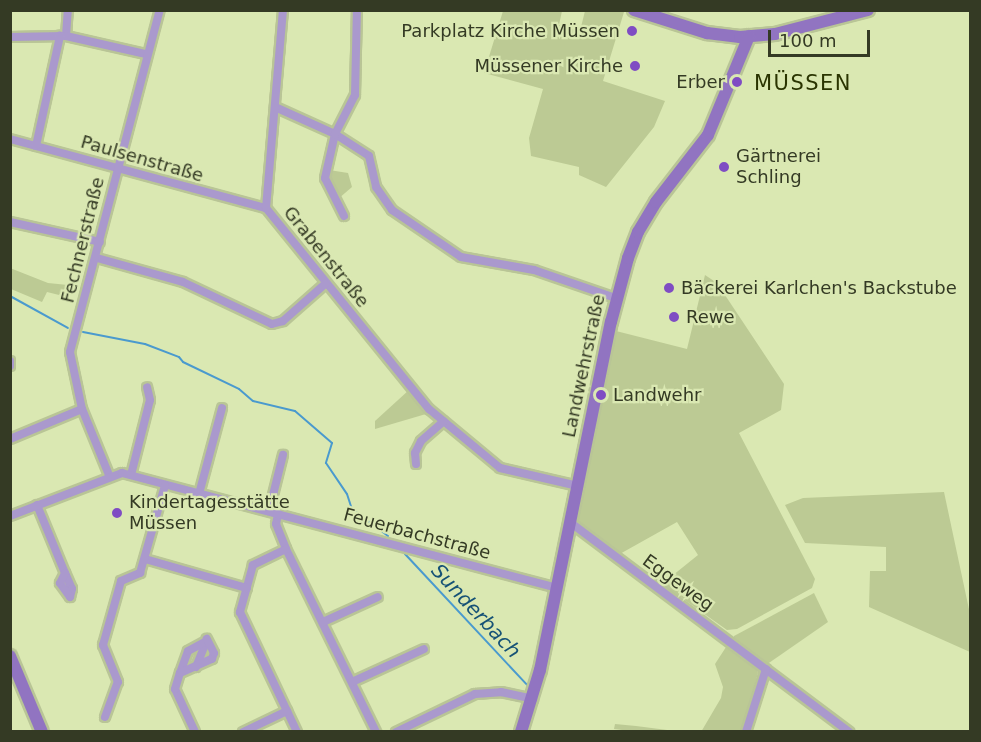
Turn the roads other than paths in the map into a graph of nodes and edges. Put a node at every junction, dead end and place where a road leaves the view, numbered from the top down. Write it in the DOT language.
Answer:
graph roads {
  1 [pos="68,10"];
  2 [pos="160,10"];
  3 [pos="283,10"];
  4 [pos="357,10"];
  5 [pos="634,10"];
  6 [pos="868,10"];
  7 [pos="63,36"];
  8 [pos="749,36"];
  9 [pos="10,37"];
  10 [pos="146,54"];
  11 [pos="275,107"];
  12 [pos="335,134"];
  13 [pos="10,139"];
  14 [pos="36,146"];
  15 [pos="118,170"];
  16 [pos="266,208"];
  17 [pos="344,216"];
  18 [pos="10,222"];
  19 [pos="100,242"];
  20 [pos="97,258"];
  21 [pos="325,284"];
  22 [pos="616,298"];
  23 [pos="10,361"];
  24 [pos="10,366"];
  25 [pos="147,387"];
  26 [pos="222,408"];
  27 [pos="82,409"];
  28 [pos="444,421"];
  29 [pos="10,439"];
  30 [pos="283,455"];
  31 [pos="416,464"];
  32 [pos="109,475"];
  33 [pos="131,475"];
  34 [pos="165,485"];
  35 [pos="578,486"];
  36 [pos="199,494"];
  37 [pos="37,505"];
  38 [pos="274,512"];
  39 [pos="10,516"];
  40 [pos="571,523"];
  41 [pos="286,549"];
  42 [pos="145,559"];
  43 [pos="65,573"];
  44 [pos="247,588"];
  45 [pos="556,588"];
  46 [pos="378,597"];
  47 [pos="323,622"];
  48 [pos="424,649"];
  49 [pos="10,656"];
  50 [pos="187,656"];
  51 [pos="197,664"];
  52 [pos="766,669"];
  53 [pos="180,673"];
  54 [pos="352,682"];
  55 [pos="533,699"];
  56 [pos="287,711"];
  57 [pos="105,717"];
  58 [pos="42,732"];
  59 [pos="195,732"];
  60 [pos="243,732"];
  61 [pos="297,732"];
  62 [pos="376,732"];
  63 [pos="396,732"];
  64 [pos="521,732"];
  65 [pos="746,732"];
  66 [pos="849,732"];
  1 -- 7 [label="street"];
  2 -- 10 [label="street, Fechnerstraße"];
  3 -- 11 [label="street, Grabenstraße"];
  4 -- 12 [label="street"];
  5 -- 8 [label="street"];
  6 -- 8 [label="street"];
  7 -- 9 [label="street"];
  7 -- 10 [label="street"];
  7 -- 14 [label="street"];
  8 -- 22 [label="street, Landwehrstraße"];
  10 -- 15 [label="street, Fechnerstraße"];
  11 -- 12 [label="street"];
  11 -- 16 [label="street, Grabenstraße"];
  12 -- 17 [label="street"];
  12 -- 22 [label="street"];
  13 -- 14 [label="street, Paulsenstraße"];
  14 -- 15 [label="street, Paulsenstraße"];
  15 -- 16 [label="street, Paulsenstraße"];
  15 -- 19 [label="street, Fechnerstraße"];
  16 -- 21 [label="street, Grabenstraße"];
  18 -- 19 [label="street"];
  19 -- 20 [label="street, Fechnerstraße"];
  20 -- 21 [label="street"];
  20 -- 27 [label="street, Fechnerstraße"];
  21 -- 28 [label="street, Grabenstraße"];
  22 -- 35 [label="street, Landwehrstraße"];
  23 -- 24 [label="street"];
  25 -- 33 [label="street"];
  26 -- 36 [label="street"];
  27 -- 29 [label="street"];
  27 -- 32 [label="street, Fechnerstraße"];
  28 -- 31 [label="street"];
  28 -- 35 [label="street, Grabenstraße"];
  30 -- 38 [label="street"];
  32 -- 33 [label="street, Feuerbachstraße"];
  32 -- 37 [label="street, Feuerbachstraße"];
  33 -- 34 [label="street, Feuerbachstraße"];
  34 -- 36 [label="street, Feuerbachstraße"];
  34 -- 42 [label="street"];
  35 -- 40 [label="street, Landwehrstraße"];
  36 -- 38 [label="street, Feuerbachstraße"];
  37 -- 39 [label="street, Feuerbachstraße"];
  37 -- 43 [label="street"];
  38 -- 41 [label="street"];
  38 -- 45 [label="street, Feuerbachstraße"];
  40 -- 45 [label="street, Landwehrstraße"];
  40 -- 52 [label="street, Eggeweg"];
  41 -- 44 [label="street"];
  41 -- 47 [label="street"];
  42 -- 44 [label="street"];
  42 -- 57 [label="street"];
  44 -- 56 [label="street"];
  45 -- 55 [label="street, Landwehrstraße"];
  46 -- 47 [label="street"];
  47 -- 54 [label="street"];
  48 -- 54 [label="street"];
  49 -- 58 [label="street"];
  50 -- 51 [label="street"];
  50 -- 51 [label="street"];
  50 -- 53 [label="street"];
  51 -- 53 [label="street"];
  52 -- 65 [label="street"];
  52 -- 66 [label="street, Eggeweg"];
  53 -- 59 [label="street"];
  54 -- 62 [label="street"];
  55 -- 63 [label="street"];
  55 -- 64 [label="street, Landwehrstraße"];
  56 -- 60 [label="street"];
  56 -- 61 [label="street"];
}
